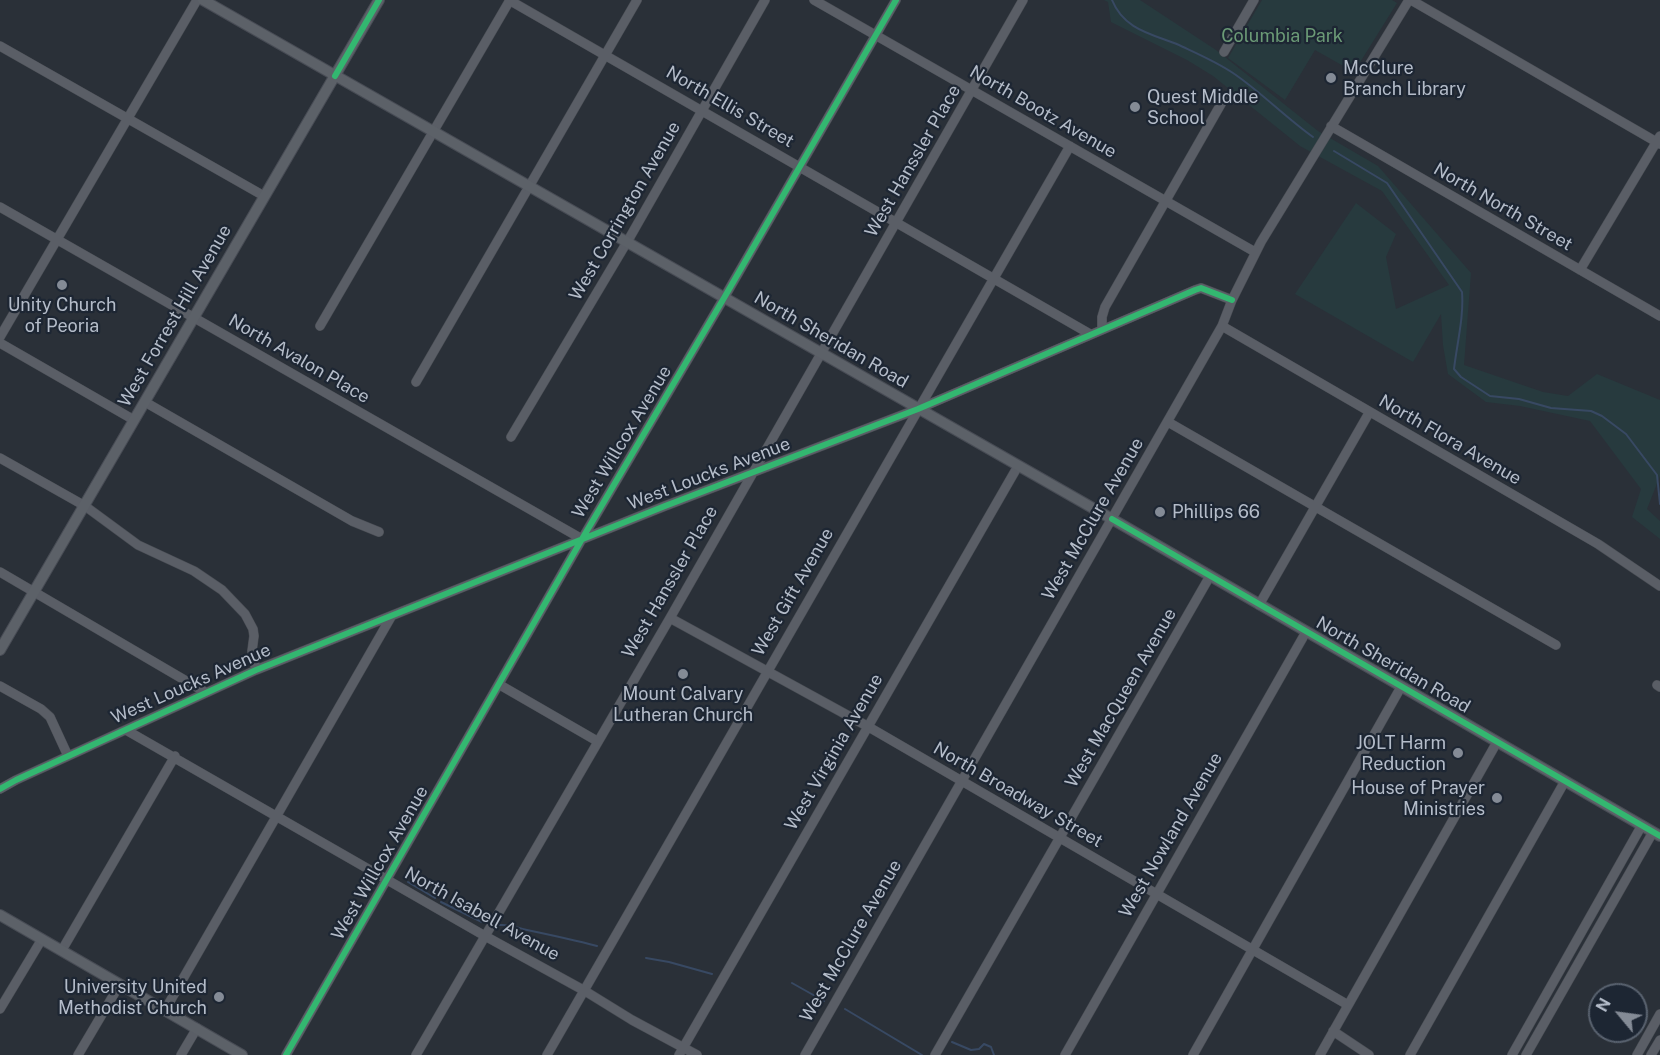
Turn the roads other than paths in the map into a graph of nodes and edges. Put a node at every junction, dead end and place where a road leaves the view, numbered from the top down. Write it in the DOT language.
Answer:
graph roads {
  1 [pos="197,0"];
  2 [pos="203,0"];
  3 [pos="379,0"];
  4 [pos="509,0"];
  5 [pos="637,0"];
  6 [pos="765,0"];
  7 [pos="814,0"];
  8 [pos="896,0"];
  9 [pos="1023,0"];
  10 [pos="1254,0"];
  11 [pos="1410,0"];
  12 [pos="876,35"];
  13 [pos="0,46"];
  14 [pos="1224,52"];
  15 [pos="606,55"];
  16 [pos="335,76"];
  17 [pos="972,90"];
  18 [pos="1225,97"];
  19 [pos="703,111"];
  20 [pos="127,118"];
  21 [pos="1331,126"];
  22 [pos="434,132"];
  23 [pos="1659,141"];
  24 [pos="1070,146"];
  25 [pos="800,166"];
  26 [pos="530,187"];
  27 [pos="264,196"];
  28 [pos="1166,201"];
  29 [pos="0,207"];
  30 [pos="897,223"];
  31 [pos="57,240"];
  32 [pos="627,242"];
  33 [pos="1255,252"];
  34 [pos="1580,270"];
  35 [pos="994,278"];
  36 [pos="724,298"];
  37 [pos="1232,300"];
  38 [pos="1660,316"];
  39 [pos="194,318"];
  40 [pos="320,326"];
  41 [pos="1222,326"];
  42 [pos="1102,329"];
  43 [pos="1090,334"];
  44 [pos="0,337"];
  45 [pos="0,343"];
  46 [pos="822,353"];
  47 [pos="416,382"];
  48 [pos="933,383"];
  49 [pos="940,399"];
  50 [pos="145,402"];
  51 [pos="918,409"];
  52 [pos="1369,413"];
  53 [pos="895,418"];
  54 [pos="134,420"];
  55 [pos="1168,422"];
  56 [pos="904,433"];
  57 [pos="511,436"];
  58 [pos="0,458"];
  59 [pos="1018,466"];
  60 [pos="752,473"];
  61 [pos="85,506"];
  62 [pos="1315,507"];
  63 [pos="1112,519"];
  64 [pos="380,532"];
  65 [pos="582,539"];
  66 [pos="0,572"];
  67 [pos="1210,576"];
  68 [pos="1660,586"];
  69 [pos="35,592"];
  70 [pos="1259,605"];
  71 [pos="391,617"];
  72 [pos="670,618"];
  73 [pos="1306,632"];
  74 [pos="1556,645"];
  75 [pos="0,650"];
  76 [pos="256,670"];
  77 [pos="766,672"];
  78 [pos="500,685"];
  79 [pos="0,686"];
  80 [pos="1401,687"];
  81 [pos="205,692"];
  82 [pos="867,726"];
  83 [pos="126,730"];
  84 [pos="597,741"];
  85 [pos="1497,742"];
  86 [pos="68,756"];
  87 [pos="175,756"];
  88 [pos="16,780"];
  89 [pos="0,781"];
  90 [pos="962,781"];
  91 [pos="1565,781"];
  92 [pos="0,789"];
  93 [pos="277,816"];
  94 [pos="1642,825"];
  95 [pos="1657,834"];
  96 [pos="1060,837"];
  97 [pos="388,880"];
  98 [pos="1157,894"];
  99 [pos="0,915"];
  100 [pos="485,936"];
  101 [pos="42,939"];
  102 [pos="1254,949"];
  103 [pos="62,950"];
  104 [pos="120,984"];
  105 [pos="585,991"];
  106 [pos="1348,1005"];
  107 [pos="0,1009"];
  108 [pos="165,1010"];
  109 [pos="1660,1014"];
  110 [pos="197,1028"];
  111 [pos="1333,1031"];
  112 [pos="1660,1040"];
  113 [pos="681,1051"];
  114 [pos="78,1055"];
  115 [pos="181,1055"];
  116 [pos="242,1055"];
  117 [pos="286,1055"];
  118 [pos="416,1055"];
  119 [pos="547,1055"];
  120 [pos="697,1055"];
  121 [pos="805,1055"];
  122 [pos="934,1055"];
  123 [pos="1065,1055"];
  124 [pos="1193,1055"];
  125 [pos="1320,1055"];
  126 [pos="1369,1055"];
  127 [pos="1410,1055"];
  128 [pos="1512,1055"];
  129 [pos="1526,1055"];
  130 [pos="1637,1055"];
  131 [pos="1651,1055"];
  1 -- 20 [label="street"];
  2 -- 16 [label="main road, North Sheridan Road"];
  3 -- 16 [label="main road, West Forrest Hill Avenue"];
  4 -- 15 [label="street, North Ellis Street"];
  4 -- 22 [label="street"];
  5 -- 15 [label="street"];
  6 -- 19 [label="street, West Corrington Avenue"];
  7 -- 12 [label="street, North Bootz Avenue"];
  8 -- 12 [label="street, West Willcox Avenue"];
  9 -- 17 [label="street, West Hanssler Place"];
  10 -- 14 [label="street"];
  11 -- 21 [label="street, West McClure Avenue"];
  11 -- 23 [label="street"];
  12 -- 17 [label="street, North Bootz Avenue"];
  12 -- 25 [label="street, West Willcox Avenue"];
  13 -- 20 [label="street"];
  15 -- 19 [label="street, North Ellis Street"];
  15 -- 26 [label="street"];
  16 -- 22 [label="main road, North Sheridan Road"];
  16 -- 27 [label="main road, West Forrest Hill Avenue"];
  17 -- 24 [label="street, North Bootz Avenue"];
  17 -- 30 [label="street, West Hanssler Place"];
  18 -- 28 [label="street"];
  19 -- 25 [label="street, North Ellis Street"];
  19 -- 32 [label="street, West Corrington Avenue"];
  20 -- 27 [label="street"];
  20 -- 31 [label="street"];
  21 -- 33 [label="street, West McClure Avenue"];
  21 -- 34 [label="street, North North Street"];
  22 -- 26 [label="main road, North Sheridan Road"];
  22 -- 40 [label="street"];
  23 -- 34 [label="street"];
  24 -- 28 [label="street, North Bootz Avenue"];
  24 -- 35 [label="street, West Gift Avenue"];
  25 -- 30 [label="street, North Ellis Street"];
  25 -- 36 [label="street, West Willcox Avenue"];
  26 -- 32 [label="main road, North Sheridan Road"];
  26 -- 47 [label="street"];
  27 -- 39 [label="main road, West Forrest Hill Avenue"];
  28 -- 33 [label="street, North Bootz Avenue"];
  28 -- 42 [label="street"];
  29 -- 31 [label="street, North Avalon Place"];
  30 -- 35 [label="street, North Ellis Street"];
  30 -- 46 [label="street, West Hanssler Place"];
  31 -- 39 [label="street, North Avalon Place"];
  31 -- 44 [label="street"];
  32 -- 36 [label="main road, North Sheridan Road"];
  32 -- 57 [label="street, West Corrington Avenue"];
  33 -- 37 [label="street, West McClure Avenue"];
  34 -- 38 [label="street, North North Street"];
  35 -- 43 [label="street, North Ellis Street"];
  35 -- 48 [label="street, West Gift Avenue"];
  36 -- 46 [label="main road, North Sheridan Road"];
  36 -- 65 [label="street, West Willcox Avenue"];
  37 -- 41 [label="street, West McClure Avenue"];
  37 -- 42 [label="street, West Loucks Avenue"];
  39 -- 50 [label="main road, West Forrest Hill Avenue"];
  39 -- 65 [label="street, North Avalon Place"];
  41 -- 52 [label="street, North Flora Avenue"];
  41 -- 55 [label="street, West McClure Avenue"];
  42 -- 43 [label="street, West Loucks Avenue"];
  43 -- 49 [label="street, West Loucks Avenue"];
  45 -- 54 [label="street"];
  46 -- 51 [label="main road, North Sheridan Road"];
  46 -- 60 [label="street, West Hanssler Place"];
  48 -- 49 [label="street"];
  48 -- 51 [label="street, West Gift Avenue"];
  49 -- 51 [label="street, West Loucks Avenue"];
  50 -- 54 [label="main road, West Forrest Hill Avenue"];
  50 -- 64 [label="street"];
  51 -- 53 [label="street, West Loucks Avenue"];
  51 -- 56 [label="street, West Gift Avenue"];
  51 -- 59 [label="main road, North Sheridan Road"];
  52 -- 62 [label="street"];
  52 -- 68 [label="street, North Flora Avenue"];
  53 -- 56 [label="street"];
  53 -- 60 [label="street, West Loucks Avenue"];
  54 -- 61 [label="main road, West Forrest Hill Avenue"];
  55 -- 62 [label="street"];
  55 -- 63 [label="street, West McClure Avenue"];
  56 -- 77 [label="street, West Gift Avenue"];
  58 -- 61 [label="street"];
  59 -- 63 [label="main road, North Sheridan Road"];
  59 -- 82 [label="street, West Virginia Avenue"];
  60 -- 65 [label="street, West Loucks Avenue"];
  60 -- 72 [label="street, West Hanssler Place"];
  61 -- 69 [label="main road, West Forrest Hill Avenue"];
  61 -- 76 [label="street"];
  62 -- 70 [label="street"];
  62 -- 74 [label="street"];
  63 -- 67 [label="main road, North Sheridan Road"];
  63 -- 90 [label="street, West McClure Avenue"];
  65 -- 71 [label="street, West Loucks Avenue"];
  65 -- 78 [label="street, West Willcox Avenue"];
  66 -- 69 [label="street"];
  67 -- 70 [label="main road, North Sheridan Road"];
  67 -- 96 [label="street, West MacQueen Avenue"];
  69 -- 75 [label="main road, West Forrest Hill Avenue"];
  69 -- 81 [label="street"];
  70 -- 73 [label="main road, North Sheridan Road"];
  71 -- 76 [label="street, West Loucks Avenue"];
  71 -- 93 [label="street"];
  72 -- 77 [label="street, North Broadway Street"];
  72 -- 84 [label="street, West Hanssler Place"];
  73 -- 80 [label="main road, North Sheridan Road"];
  73 -- 98 [label="street, West Nowland Avenue"];
  76 -- 81 [label="street, West Loucks Avenue"];
  77 -- 82 [label="street, North Broadway Street"];
  77 -- 105 [label="street, West Gift Avenue"];
  78 -- 84 [label="street"];
  78 -- 97 [label="street, West Willcox Avenue"];
  79 -- 86 [label="street"];
  80 -- 85 [label="main road, North Sheridan Road"];
  80 -- 102 [label="street"];
  81 -- 83 [label="street, West Loucks Avenue"];
  82 -- 90 [label="street, North Broadway Street"];
  82 -- 113 [label="street, West Virginia Avenue"];
  83 -- 86 [label="street, West Loucks Avenue"];
  83 -- 87 [label="street, North Isabell Avenue"];
  84 -- 100 [label="street, West Hanssler Place"];
  85 -- 91 [label="main road, North Sheridan Road"];
  85 -- 106 [label="street"];
  86 -- 88 [label="street, West Loucks Avenue"];
  87 -- 93 [label="street, North Isabell Avenue"];
  87 -- 103 [label="street"];
  88 -- 89 [label="street"];
  88 -- 92 [label="street, West Loucks Avenue"];
  90 -- 96 [label="street, North Broadway Street"];
  90 -- 121 [label="street, West McClure Avenue"];
  91 -- 94 [label="main road, North Sheridan Road"];
  91 -- 127 [label="street"];
  93 -- 97 [label="street, North Isabell Avenue"];
  93 -- 108 [label="street"];
  94 -- 95 [label="main road, North Sheridan Road"];
  94 -- 128 [label="street"];
  95 -- 129 [label="street"];
  96 -- 98 [label="street, North Broadway Street"];
  96 -- 122 [label="street, West MacQueen Avenue"];
  97 -- 100 [label="street, North Isabell Avenue"];
  97 -- 117 [label="street, West Willcox Avenue"];
  98 -- 102 [label="street, North Broadway Street"];
  98 -- 123 [label="street, West Nowland Avenue"];
  99 -- 101 [label="main road"];
  100 -- 105 [label="street, North Isabell Avenue"];
  100 -- 118 [label="street, West Hanssler Place"];
  101 -- 103 [label="main road"];
  101 -- 107 [label="street"];
  102 -- 106 [label="street, North Broadway Street"];
  102 -- 124 [label="street"];
  103 -- 104 [label="main road"];
  104 -- 108 [label="main road"];
  104 -- 114 [label="street"];
  105 -- 113 [label="street, North Isabell Avenue"];
  105 -- 119 [label="street, West Gift Avenue"];
  106 -- 111 [label="street"];
  108 -- 110 [label="main road"];
  109 -- 130 [label="street"];
  110 -- 115 [label="street"];
  110 -- 116 [label="main road"];
  111 -- 125 [label="street"];
  111 -- 126 [label="street"];
  112 -- 131 [label="street"];
  113 -- 120 [label="street, North Isabell Avenue"];
}
